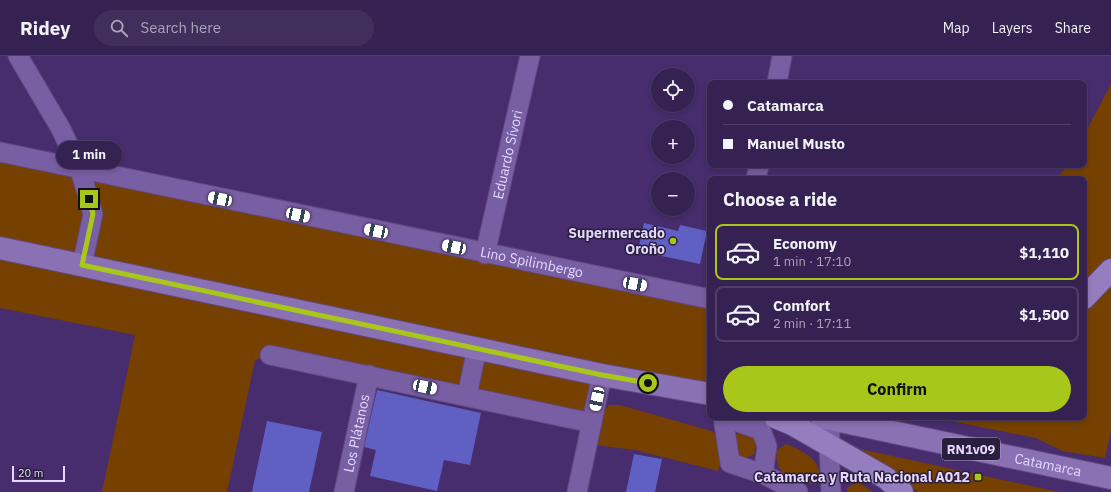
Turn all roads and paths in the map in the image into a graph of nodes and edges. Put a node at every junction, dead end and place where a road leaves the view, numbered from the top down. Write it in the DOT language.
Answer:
graph roads {
  1 [pos="18,56"];
  2 [pos="530,56"];
  3 [pos="777,57"];
  4 [pos="776,80"];
  5 [pos="0,152"];
  6 [pos="80,170"];
  7 [pos="0,248"];
  8 [pos="485,254"];
  9 [pos="82,265"];
  10 [pos="1111,270"];
  11 [pos="1087,295"];
  12 [pos="707,298"];
  13 [pos="477,348"];
  14 [pos="270,356"];
  15 [pos="369,375"];
  16 [pos="602,375"];
  17 [pos="707,392"];
  18 [pos="467,396"];
  19 [pos="723,420"];
  20 [pos="732,420"];
  21 [pos="781,420"];
  22 [pos="826,420"];
  23 [pos="836,420"];
  24 [pos="592,423"];
  25 [pos="829,446"];
  26 [pos="763,474"];
  27 [pos="1111,478"];
  28 [pos="344,492"];
  29 [pos="577,492"];
  30 [pos="798,492"];
  31 [pos="831,492"];
  32 [pos="902,492"];
  1 -- 6 [label="street"];
  2 -- 8 [label="street, Eduardo Sívori"];
  3 -- 4 [label="street"];
  5 -- 6 [label="street, Lino Spilimbergo"];
  6 -- 8 [label="street, Lino Spilimbergo"];
  6 -- 9 [label="street"];
  7 -- 9 [label="main road"];
  8 -- 12 [label="street, Lino Spilimbergo"];
  9 -- 13 [label="main road"];
  10 -- 11 [label="highway"];
  13 -- 16 [label="main road"];
  13 -- 18 [label="street"];
  14 -- 15 [label="street"];
  15 -- 18 [label="street"];
  15 -- 28 [label="street, Los Plátanos"];
  16 -- 17 [label="main road"];
  16 -- 24 [label="street"];
  18 -- 24 [label="street"];
  19 -- 26 [label="street"];
  20 -- 26 [label="street"];
  21 -- 25 [label="highway"];
  22 -- 25 [label="street"];
  23 -- 27 [label="main road, Catamarca / RN1v09"];
  24 -- 29 [label="street"];
  25 -- 31 [label="street"];
  25 -- 32 [label="highway"];
  26 -- 30 [label="street"];
}
